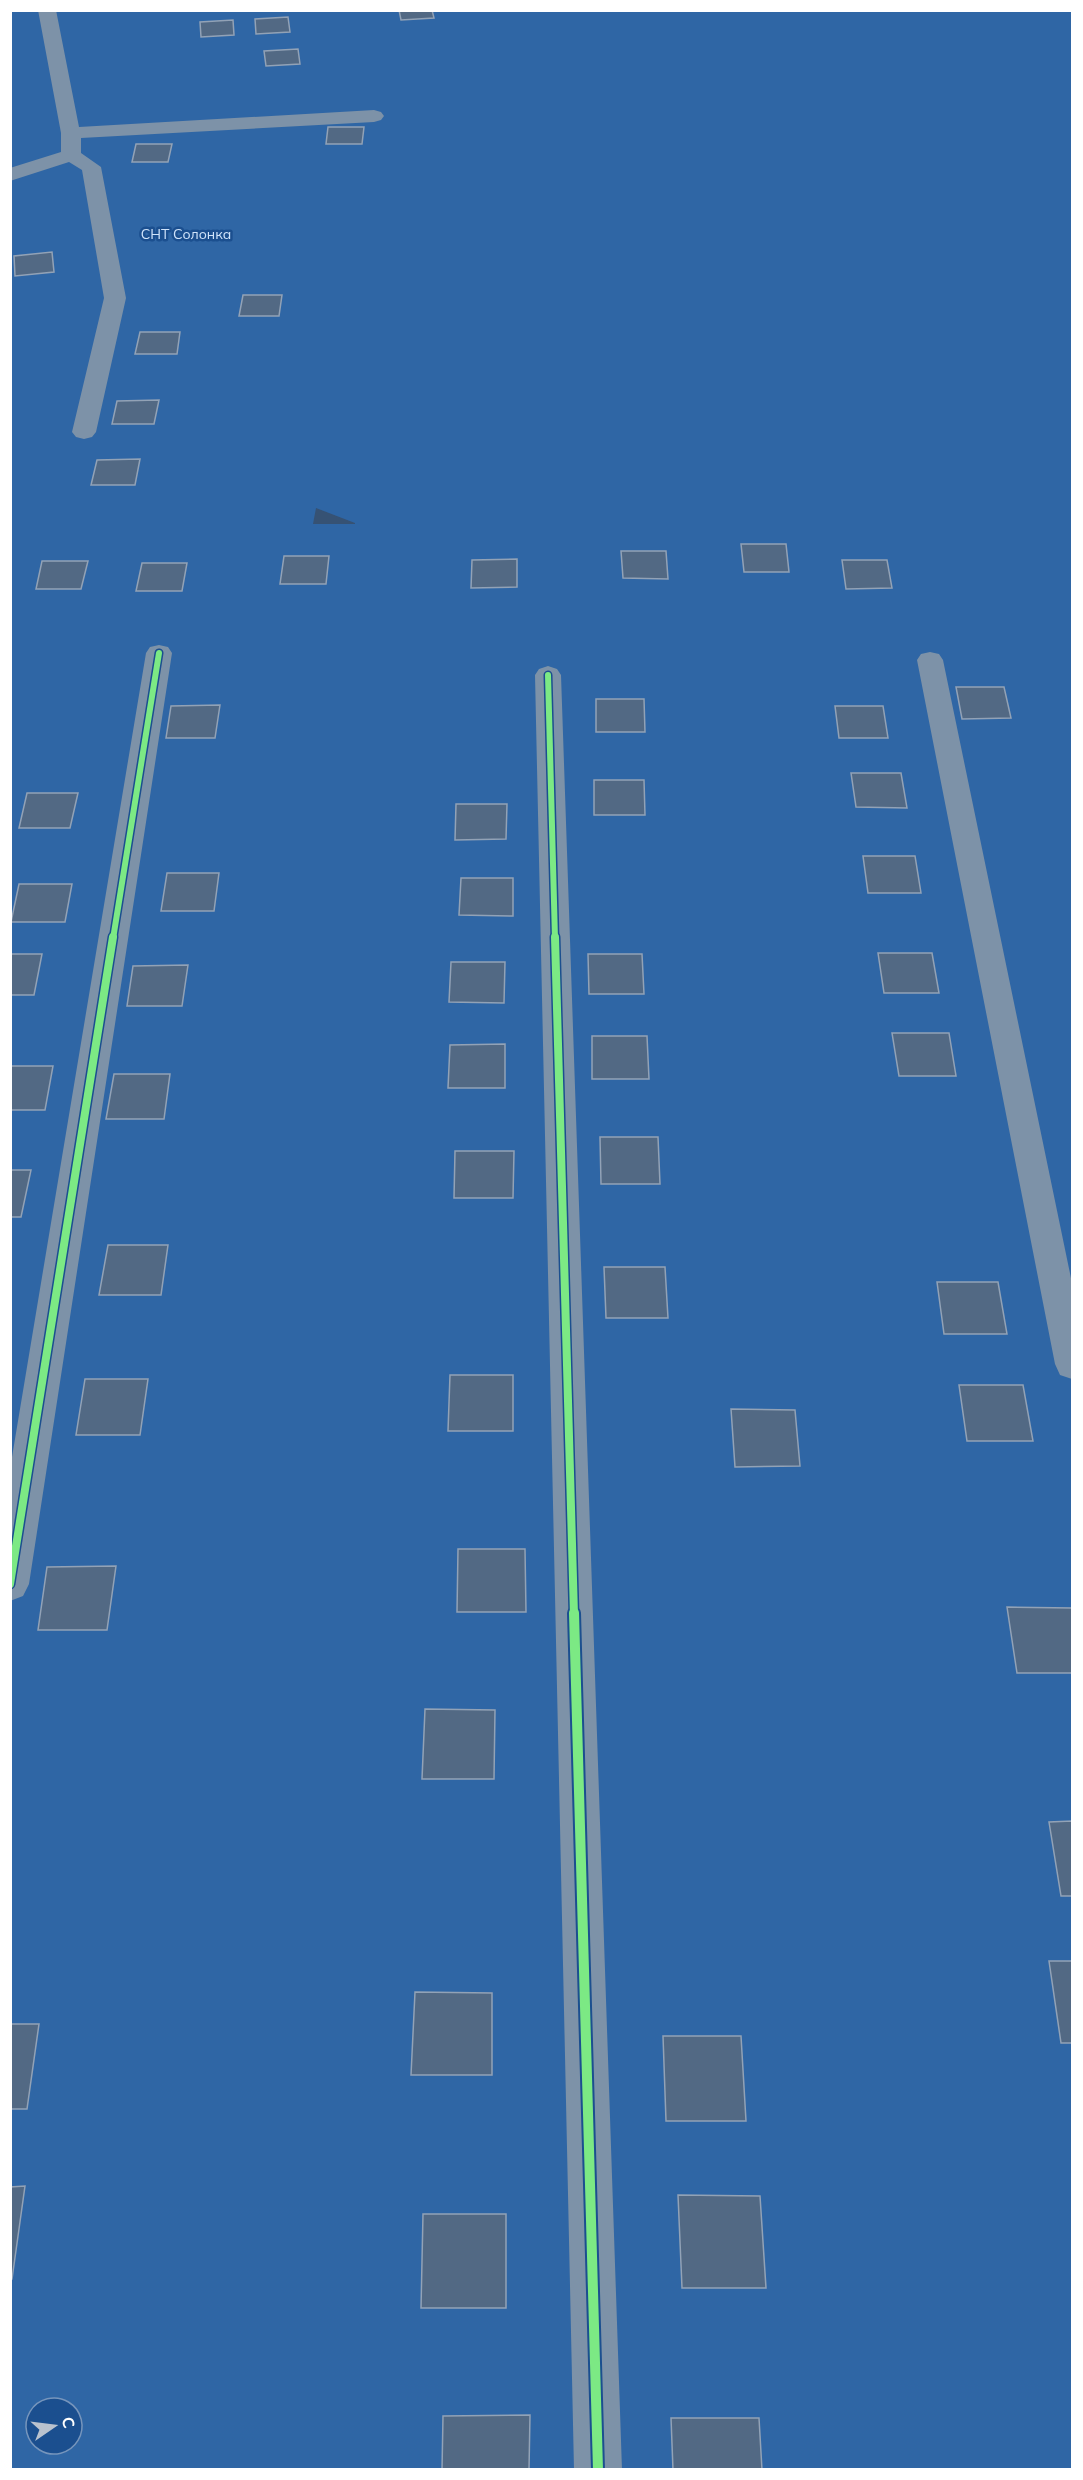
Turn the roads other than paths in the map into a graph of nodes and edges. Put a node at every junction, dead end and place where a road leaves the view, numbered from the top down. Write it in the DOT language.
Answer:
graph roads {
  1 [pos="66,10"];
  2 [pos="47,11"];
  3 [pos="374,116"];
  4 [pos="71,134"];
  5 [pos="71,155"];
  6 [pos="10,175"];
  7 [pos="84,432"];
  8 [pos="159,653"];
  9 [pos="930,660"];
  10 [pos="548,675"];
  11 [pos="1072,1364"];
  12 [pos="10,1584"];
  13 [pos="598,2469"];
  1 -- 2 [label="street"];
  2 -- 4 [label="street"];
  3 -- 4 [label="street"];
  4 -- 5 [label="street"];
  5 -- 6 [label="street"];
  5 -- 7 [label="street"];
  8 -- 12 [label="street"];
  9 -- 11 [label="street"];
  10 -- 13 [label="street"];
}
